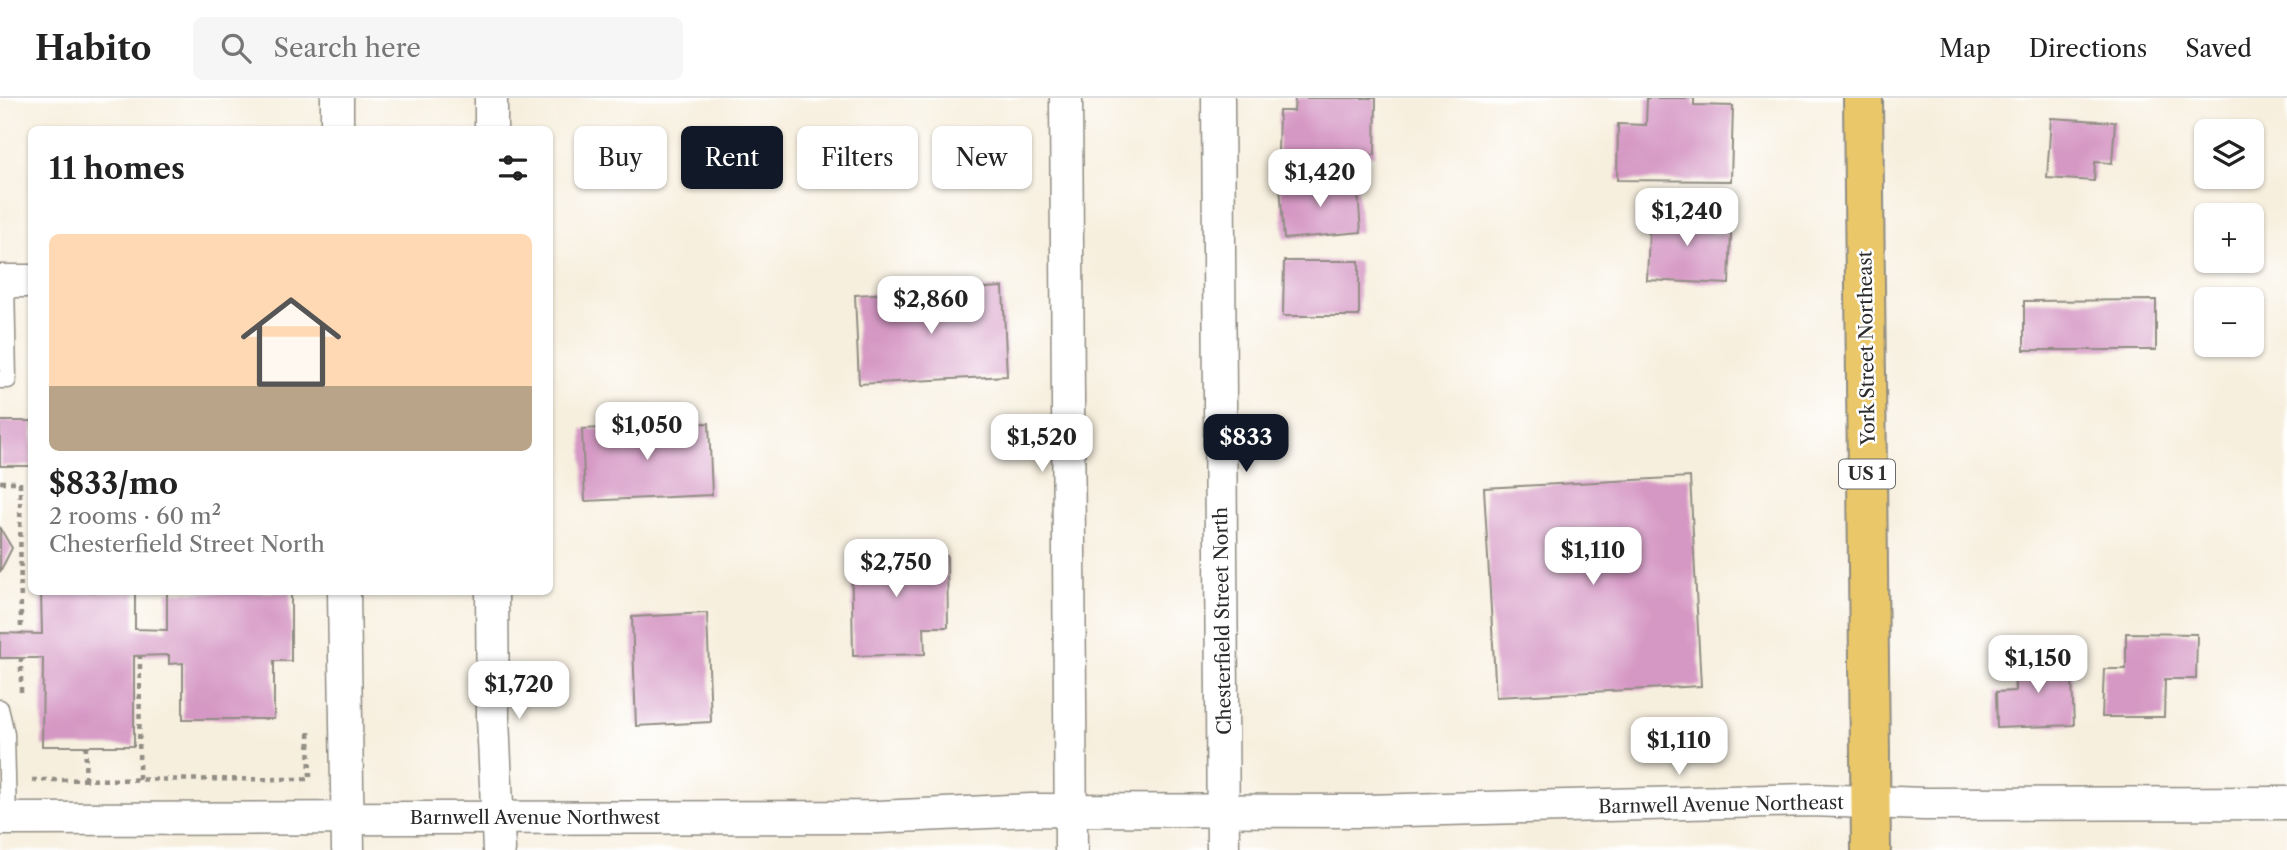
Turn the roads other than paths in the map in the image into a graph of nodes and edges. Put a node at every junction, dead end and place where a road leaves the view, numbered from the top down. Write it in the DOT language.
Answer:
graph roads {
  1 [pos="337,98"];
  2 [pos="491,98"];
  3 [pos="1066,98"];
  4 [pos="1218,98"];
  5 [pos="1863,98"];
  6 [pos="337,126"];
  7 [pos="491,126"];
  8 [pos="12,281"];
  9 [pos="0,380"];
  10 [pos="344,595"];
  11 [pos="492,595"];
  12 [pos="0,708"];
  13 [pos="1871,803"];
  14 [pos="2287,803"];
  15 [pos="1070,810"];
  16 [pos="1224,811"];
  17 [pos="347,817"];
  18 [pos="499,817"];
  19 [pos="4,820"];
  20 [pos="348,850"];
  21 [pos="499,850"];
  22 [pos="1071,850"];
  23 [pos="1223,850"];
  24 [pos="1871,850"];
  1 -- 6 [label="street"];
  2 -- 7 [label="street"];
  3 -- 15 [label="street"];
  4 -- 16 [label="street, Chesterfield Street North"];
  5 -- 13 [label="main road, York Street Northeast / US 1"];
  8 -- 9 [label="lane"];
  10 -- 17 [label="street"];
  11 -- 18 [label="street"];
  12 -- 19 [label="lane"];
  13 -- 14 [label="street, Barnwell Avenue Northeast"];
  13 -- 16 [label="street, Barnwell Avenue Northeast"];
  13 -- 24 [label="main road, York Street Northeast / US 1"];
  15 -- 16 [label="street, Barnwell Avenue Northeast"];
  15 -- 18 [label="street, Barnwell Avenue Northwest"];
  15 -- 22 [label="street"];
  16 -- 23 [label="street, Chesterfield Street North"];
  17 -- 18 [label="street, Barnwell Avenue Northwest"];
  17 -- 19 [label="street, Barnwell Avenue Northwest"];
  17 -- 20 [label="street"];
  18 -- 21 [label="street"];
}
